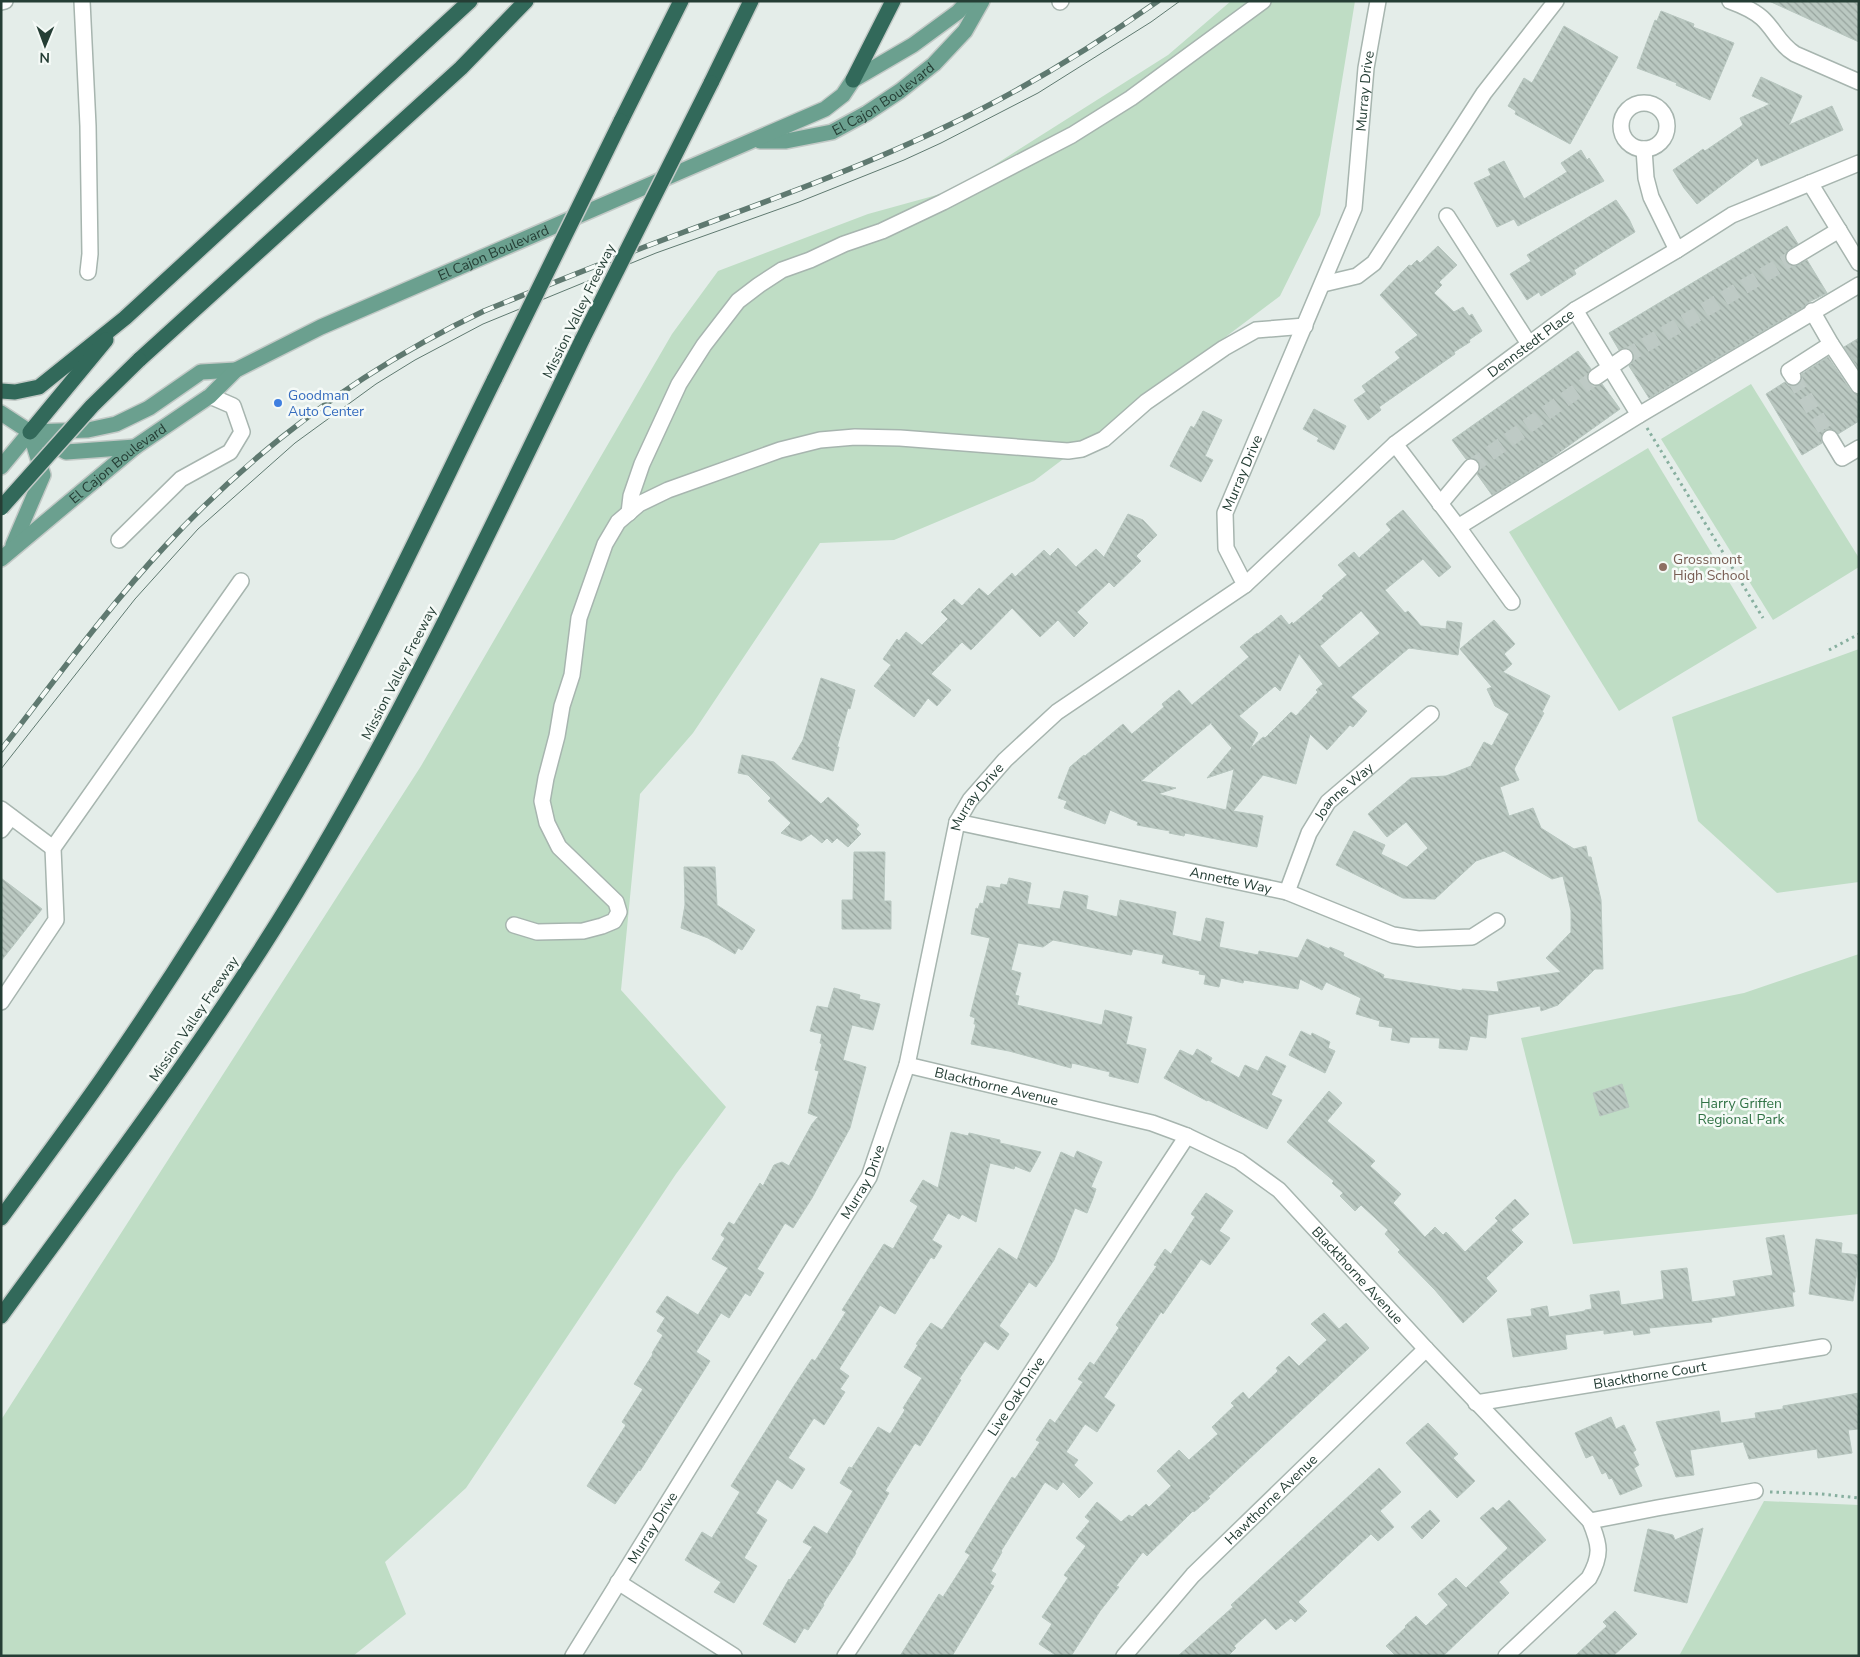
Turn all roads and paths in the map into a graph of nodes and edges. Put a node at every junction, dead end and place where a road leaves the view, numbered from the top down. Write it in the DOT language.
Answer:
graph roads {
  1 [pos="5,1"];
  2 [pos="82,1"];
  3 [pos="470,1"];
  4 [pos="526,1"];
  5 [pos="680,1"];
  6 [pos="751,1"];
  7 [pos="892,1"];
  8 [pos="968,1"];
  9 [pos="982,1"];
  10 [pos="1263,1"];
  11 [pos="1378,1"];
  12 [pos="1556,1"];
  13 [pos="1730,1"];
  14 [pos="1,2"];
  15 [pos="853,80"];
  16 [pos="1859,82"];
  17 [pos="754,141"];
  18 [pos="1644,149"];
  19 [pos="1859,163"];
  20 [pos="1810,183"];
  21 [pos="1448,216"];
  22 [pos="1839,230"];
  23 [pos="1677,250"];
  24 [pos="1794,257"];
  25 [pos="1859,263"];
  26 [pos="88,272"];
  27 [pos="1323,284"];
  28 [pos="1859,285"];
  29 [pos="1575,310"];
  30 [pos="1812,311"];
  31 [pos="125,318"];
  32 [pos="1306,326"];
  33 [pos="1529,344"];
  34 [pos="1831,344"];
  35 [pos="1625,357"];
  36 [pos="1610,367"];
  37 [pos="236,370"];
  38 [pos="1596,376"];
  39 [pos="1793,377"];
  40 [pos="1859,386"];
  41 [pos="1,391"];
  42 [pos="210,396"];
  43 [pos="1,413"];
  44 [pos="1639,415"];
  45 [pos="30,432"];
  46 [pos="1830,438"];
  47 [pos="1394,444"];
  48 [pos="135,447"];
  49 [pos="1859,448"];
  50 [pos="1,467"];
  51 [pos="1471,467"];
  52 [pos="1440,504"];
  53 [pos="1,508"];
  54 [pos="629,513"];
  55 [pos="1458,527"];
  56 [pos="119,540"];
  57 [pos="6,554"];
  58 [pos="241,581"];
  59 [pos="1245,585"];
  60 [pos="1512,602"];
  61 [pos="1763,618"];
  62 [pos="1859,634"];
  63 [pos="1829,650"];
  64 [pos="1431,714"];
  65 [pos="6,813"];
  66 [pos="957,822"];
  67 [pos="1,830"];
  68 [pos="53,848"];
  69 [pos="1287,892"];
  70 [pos="1497,921"];
  71 [pos="514,925"];
  72 [pos="1,1002"];
  73 [pos="907,1064"];
  74 [pos="1187,1136"];
  75 [pos="1,1218"];
  76 [pos="1,1316"];
  77 [pos="1823,1348"];
  78 [pos="1426,1349"];
  79 [pos="1476,1403"];
  80 [pos="1756,1491"];
  81 [pos="1859,1498"];
  82 [pos="1590,1521"];
  83 [pos="618,1582"];
  84 [pos="573,1656"];
  85 [pos="734,1656"];
  86 [pos="845,1656"];
  87 [pos="1124,1656"];
  88 [pos="1506,1656"];
  1 -- 14 [label="street"];
  2 -- 26 [label="street"];
  3 -- 31 [label="highway"];
  4 -- 53 [label="highway, bridge"];
  5 -- 75 [label="highway, bridge"];
  6 -- 76 [label="highway, Mission Valley Freeway, bridge"];
  7 -- 15 [label="highway"];
  8 -- 15 [label="main road, El Cajon Boulevard"];
  9 -- 17 [label="main road, El Cajon Boulevard"];
  10 -- 54 [label="street"];
  11 -- 27 [label="street, Murray Drive"];
  12 -- 27 [label="street"];
  13 -- 16 [label="street"];
  15 -- 17 [label="main road, El Cajon Boulevard"];
  17 -- 37 [label="main road, El Cajon Boulevard"];
  18 -- 23 [label="street"];
  19 -- 20 [label="street, Dennstedt Place"];
  20 -- 22 [label="street"];
  20 -- 23 [label="street, Dennstedt Place"];
  21 -- 33 [label="street"];
  22 -- 24 [label="street"];
  22 -- 25 [label="street"];
  23 -- 29 [label="street, Dennstedt Place"];
  27 -- 32 [label="street, Murray Drive"];
  28 -- 30 [label="street"];
  29 -- 33 [label="street, Dennstedt Place"];
  29 -- 36 [label="street"];
  30 -- 34 [label="street"];
  30 -- 44 [label="street"];
  31 -- 41 [label="highway"];
  31 -- 45 [label="highway"];
  32 -- 54 [label="street"];
  32 -- 59 [label="street, Murray Drive"];
  33 -- 47 [label="street, Dennstedt Place"];
  34 -- 39 [label="street"];
  34 -- 40 [label="street"];
  35 -- 36 [label="street"];
  36 -- 38 [label="street"];
  36 -- 44 [label="street"];
  37 -- 42 [label="main road, El Cajon Boulevard"];
  37 -- 45 [label="main road, El Cajon Boulevard"];
  42 -- 48 [label="main road, El Cajon Boulevard"];
  42 -- 56 [label="street"];
  43 -- 45 [label="main road"];
  44 -- 55 [label="street"];
  44 -- 61 [label="path"];
  45 -- 48 [label="main road"];
  45 -- 50 [label="main road"];
  45 -- 57 [label="main road"];
  46 -- 49 [label="street"];
  47 -- 52 [label="street"];
  47 -- 59 [label="street, Dennstedt Place"];
  48 -- 57 [label="main road, El Cajon Boulevard"];
  51 -- 52 [label="street"];
  52 -- 55 [label="street"];
  54 -- 71 [label="street"];
  55 -- 60 [label="street"];
  58 -- 68 [label="street"];
  59 -- 66 [label="street, Murray Drive"];
  62 -- 63 [label="path"];
  64 -- 69 [label="street, Joanne Way"];
  65 -- 67 [label="street"];
  65 -- 68 [label="street"];
  66 -- 69 [label="street, Annette Way"];
  66 -- 73 [label="street, Murray Drive"];
  68 -- 72 [label="street"];
  69 -- 70 [label="street, Annette Way"];
  73 -- 74 [label="street, Blackthorne Avenue"];
  73 -- 83 [label="street, Murray Drive"];
  74 -- 78 [label="street, Blackthorne Avenue"];
  74 -- 86 [label="street, Live Oak Drive"];
  77 -- 79 [label="street, Blackthorne Court"];
  78 -- 79 [label="street, Blackthorne Avenue"];
  78 -- 87 [label="street, Hawthorne Avenue"];
  79 -- 82 [label="street, Blackthorne Avenue"];
  80 -- 81 [label="path"];
  80 -- 82 [label="street"];
  82 -- 88 [label="street, Blackthorne Avenue"];
  83 -- 84 [label="street, Murray Drive"];
  83 -- 85 [label="street"];
}
